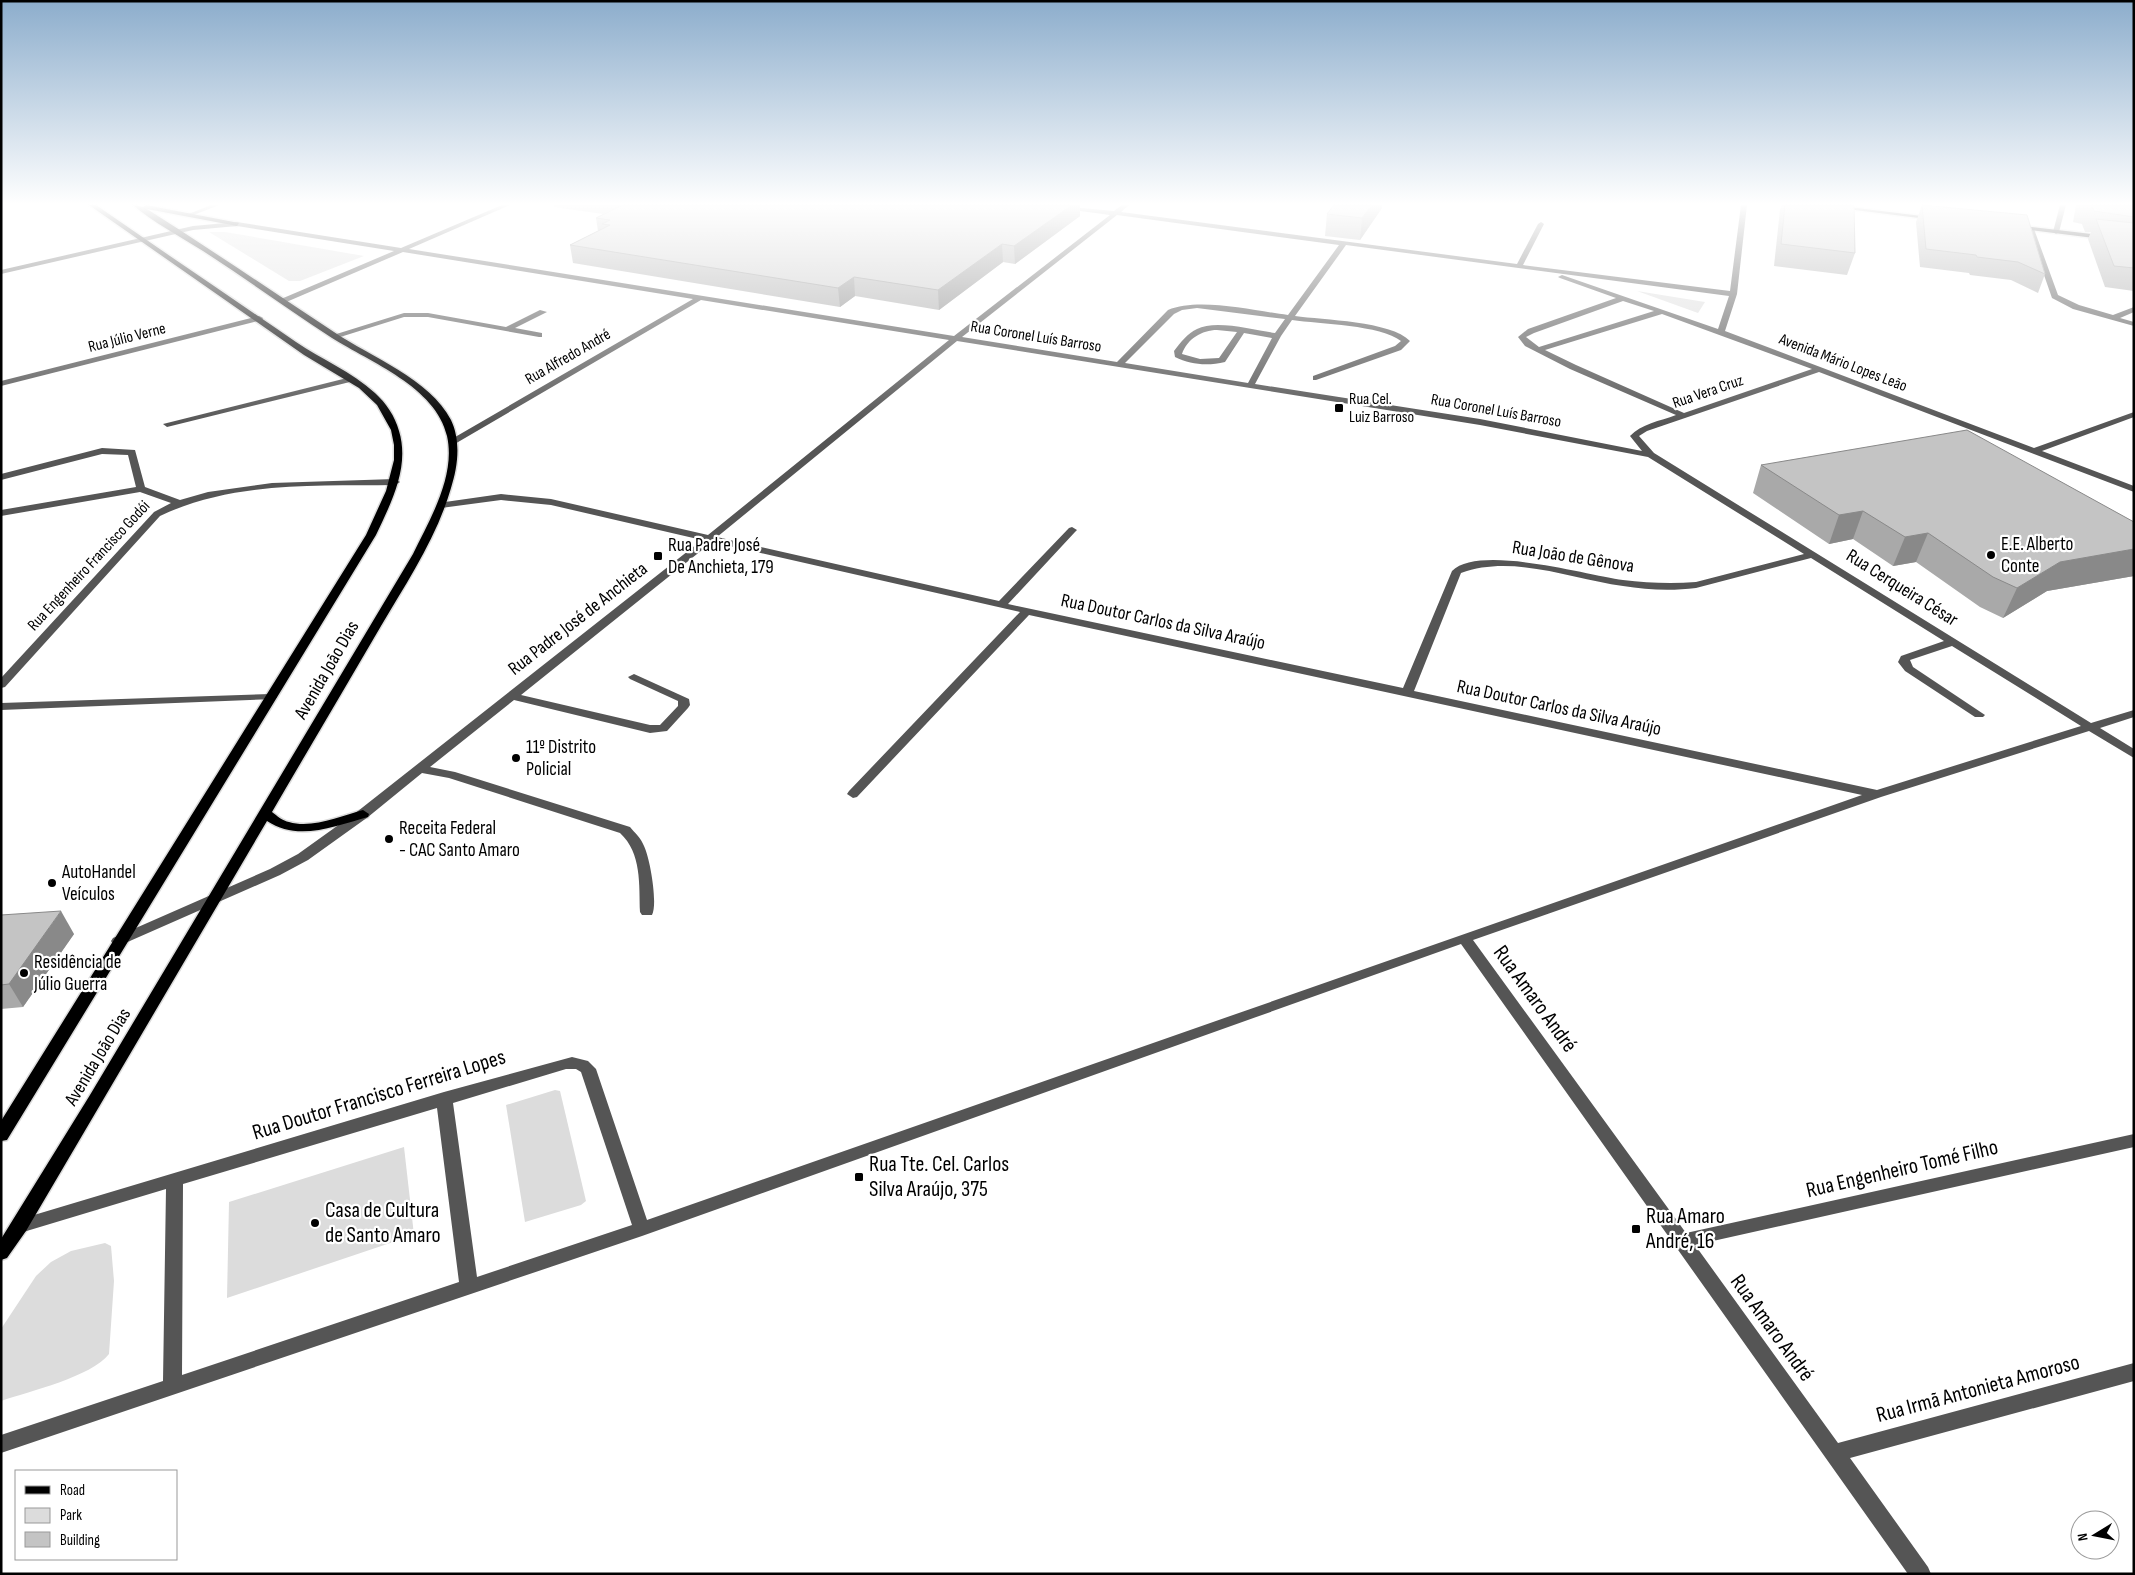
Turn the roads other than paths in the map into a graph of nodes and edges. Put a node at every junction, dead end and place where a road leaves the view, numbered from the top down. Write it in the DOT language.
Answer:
graph roads {
  1 [pos="199,278"];
  2 [pos="250,278"];
  3 [pos="336,278"];
  4 [pos="574,278"];
  5 [pos="1032,278"];
  6 [pos="1319,278"];
  7 [pos="1567,278"];
  8 [pos="1614,278"];
  9 [pos="1735,278"];
  10 [pos="2049,278"];
  11 [pos="1733,294"];
  12 [pos="698,299"];
  13 [pos="1622,299"];
  14 [pos="284,301"];
  15 [pos="2134,309"];
  16 [pos="543,312"];
  17 [pos="1660,312"];
  18 [pos="1292,317"];
  19 [pos="259,318"];
  20 [pos="2113,318"];
  21 [pos="2134,324"];
  22 [pos="508,329"];
  23 [pos="1242,331"];
  24 [pos="1721,332"];
  25 [pos="539,335"];
  26 [pos="334,336"];
  27 [pos="1277,336"];
  28 [pos="954,340"];
  29 [pos="1540,349"];
  30 [pos="1118,365"];
  31 [pos="1818,370"];
  32 [pos="1316,378"];
  33 [pos="351,379"];
  34 [pos="1,384"];
  35 [pos="1250,386"];
  36 [pos="2134,414"];
  37 [pos="1685,416"];
  38 [pos="167,424"];
  39 [pos="453,442"];
  40 [pos="2033,451"];
  41 [pos="1651,455"];
  42 [pos="1,477"];
  43 [pos="395,482"];
  44 [pos="141,489"];
  45 [pos="2134,489"];
  46 [pos="179,503"];
  47 [pos="441,505"];
  48 [pos="1,513"];
  49 [pos="1072,530"];
  50 [pos="710,537"];
  51 [pos="1812,555"];
  52 [pos="1001,605"];
  53 [pos="1027,611"];
  54 [pos="1952,642"];
  55 [pos="634,677"];
  56 [pos="1,685"];
  57 [pos="1407,693"];
  58 [pos="512,696"];
  59 [pos="271,697"];
  60 [pos="1,707"];
  61 [pos="2134,713"];
  62 [pos="1978,715"];
  63 [pos="2090,727"];
  64 [pos="2134,754"];
  65 [pos="419,769"];
  66 [pos="853,794"];
  67 [pos="1877,794"];
  68 [pos="266,814"];
  69 [pos="363,814"];
  70 [pos="215,899"];
  71 [pos="647,912"];
  72 [pos="1464,938"];
  73 [pos="118,941"];
  74 [pos="444,1098"];
  75 [pos="1,1135"];
  76 [pos="2134,1140"];
  77 [pos="175,1179"];
  78 [pos="20,1226"];
  79 [pos="642,1229"];
  80 [pos="1681,1241"];
  81 [pos="1,1253"];
  82 [pos="468,1287"];
  83 [pos="2134,1372"];
  84 [pos="172,1386"];
  85 [pos="1,1444"];
  86 [pos="1836,1453"];
  87 [pos="1921,1574"];
  1 -- 19 [label="main road, Avenida João Dias"];
  2 -- 14 [label="main road, Avenida João Dias"];
  3 -- 14 [label="street"];
  4 -- 12 [label="street, Rua Coronel Luís Barroso"];
  5 -- 28 [label="street, Rua Padre José de Anchieta"];
  6 -- 18 [label="street"];
  7 -- 13 [label="street, Avenida Mário Lopes Leão"];
  8 -- 11 [label="street"];
  9 -- 11 [label="street"];
  10 -- 20 [label="street"];
  11 -- 24 [label="street"];
  12 -- 28 [label="street, Rua Coronel Luís Barroso"];
  12 -- 39 [label="street, Rua Alfredo André"];
  13 -- 17 [label="street, Avenida Mário Lopes Leão"];
  13 -- 29 [label="street"];
  14 -- 26 [label="main road, Avenida João Dias"];
  15 -- 20 [label="street"];
  16 -- 22 [label="street"];
  17 -- 24 [label="street, Avenida Mário Lopes Leão"];
  17 -- 29 [label="street"];
  18 -- 27 [label="street"];
  18 -- 30 [label="street"];
  18 -- 32 [label="street"];
  19 -- 33 [label="main road, Avenida João Dias"];
  19 -- 34 [label="street, Rua Júlio Verne"];
  20 -- 21 [label="street"];
  22 -- 25 [label="street"];
  22 -- 26 [label="street"];
  23 -- 23 [label="street"];
  23 -- 27 [label="street"];
  24 -- 31 [label="street, Avenida Mário Lopes Leão"];
  26 -- 39 [label="main road, Avenida João Dias"];
  27 -- 35 [label="street"];
  28 -- 30 [label="street, Rua Coronel Luís Barroso"];
  28 -- 50 [label="street, Rua Padre José de Anchieta"];
  29 -- 37 [label="street"];
  30 -- 35 [label="street, Rua Coronel Luís Barroso"];
  31 -- 37 [label="street, Rua Vera Cruz"];
  31 -- 40 [label="street, Avenida Mário Lopes Leão"];
  33 -- 38 [label="street"];
  33 -- 43 [label="main road, Avenida João Dias"];
  35 -- 41 [label="street, Rua Coronel Luís Barroso"];
  36 -- 40 [label="street"];
  37 -- 41 [label="street, Rua Vera Cruz"];
  39 -- 47 [label="main road, Avenida João Dias"];
  40 -- 45 [label="street, Avenida Mário Lopes Leão"];
  41 -- 51 [label="street, Rua Cerqueira César"];
  42 -- 44 [label="street"];
  43 -- 46 [label="street, Rua Engenheiro Francisco Godói"];
  43 -- 59 [label="main road, Avenida João Dias"];
  44 -- 46 [label="street"];
  44 -- 48 [label="street"];
  46 -- 56 [label="street, Rua Engenheiro Francisco Godói"];
  47 -- 50 [label="street, Rua Doutor Carlos da Silva Araújo"];
  47 -- 68 [label="main road, Avenida João Dias"];
  49 -- 52 [label="street"];
  50 -- 52 [label="street, Rua Doutor Carlos da Silva Araújo"];
  50 -- 58 [label="street, Rua Padre José de Anchieta"];
  51 -- 54 [label="street, Rua Cerqueira César"];
  51 -- 57 [label="street, Rua João de Gênova"];
  52 -- 53 [label="street, Rua Doutor Carlos da Silva Araújo"];
  53 -- 57 [label="street, Rua Doutor Carlos da Silva Araújo"];
  53 -- 66 [label="street"];
  54 -- 62 [label="street"];
  54 -- 63 [label="street, Rua Cerqueira César"];
  55 -- 58 [label="street"];
  57 -- 67 [label="street, Rua Doutor Carlos da Silva Araújo"];
  58 -- 65 [label="street, Rua Padre José de Anchieta"];
  59 -- 60 [label="street"];
  59 -- 73 [label="main road, Avenida João Dias"];
  61 -- 63 [label="street"];
  63 -- 64 [label="street, Rua Cerqueira César"];
  63 -- 67 [label="street"];
  65 -- 69 [label="street, Rua Padre José de Anchieta"];
  65 -- 71 [label="street"];
  67 -- 72 [label="street"];
  68 -- 69 [label="main road"];
  68 -- 70 [label="main road, Avenida João Dias"];
  69 -- 70 [label="street, Rua Padre José de Anchieta"];
  70 -- 73 [label="street, Rua Padre José de Anchieta"];
  70 -- 78 [label="main road, Avenida João Dias"];
  72 -- 79 [label="street"];
  72 -- 80 [label="street, Rua Amaro André"];
  73 -- 75 [label="main road, Avenida João Dias"];
  74 -- 77 [label="street, Rua Doutor Francisco Ferreira Lopes"];
  74 -- 79 [label="street, Rua Doutor Francisco Ferreira Lopes"];
  74 -- 82 [label="street"];
  76 -- 80 [label="street, Rua Engenheiro Tomé Filho"];
  77 -- 78 [label="street, Rua Doutor Francisco Ferreira Lopes"];
  77 -- 84 [label="street"];
  78 -- 81 [label="main road, Avenida João Dias"];
  79 -- 82 [label="street"];
  80 -- 86 [label="street, Rua Amaro André"];
  82 -- 84 [label="street"];
  83 -- 86 [label="street, Rua Irmã Antonieta Amoroso"];
  84 -- 85 [label="street"];
  86 -- 87 [label="street, Rua Amaro André"];
}
